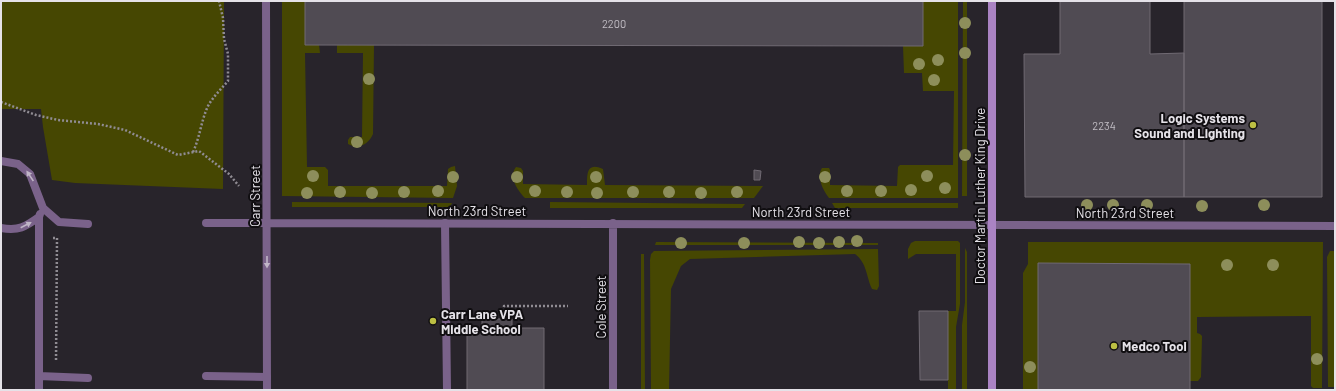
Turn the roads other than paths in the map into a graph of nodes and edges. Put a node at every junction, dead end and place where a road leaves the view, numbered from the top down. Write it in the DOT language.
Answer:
graph roads {
  1 [pos="266,1"];
  2 [pos="992,1"];
  3 [pos="1,161"];
  4 [pos="43,208"];
  5 [pos="39,217"];
  6 [pos="206,223"];
  7 [pos="267,223"];
  8 [pos="444,223"];
  9 [pos="613,223"];
  10 [pos="88,224"];
  11 [pos="992,225"];
  12 [pos="1335,226"];
  13 [pos="1,228"];
  14 [pos="39,376"];
  15 [pos="206,376"];
  16 [pos="267,377"];
  17 [pos="88,378"];
  18 [pos="39,390"];
  19 [pos="267,390"];
  20 [pos="447,390"];
  21 [pos="613,390"];
  22 [pos="992,390"];
  1 -- 7 [label="street, Carr Street"];
  2 -- 11 [label="main road, Doctor Martin Luther King Drive"];
  4 -- 3 [label="street, one-way"];
  4 -- 5 [label="street"];
  4 -- 10 [label="street"];
  13 -- 5 [label="street, one-way"];
  5 -- 14 [label="street"];
  6 -- 7 [label="street, North 23rd Street"];
  7 -- 8 [label="street, North 23rd Street"];
  7 -- 16 [label="street, Carr Street, one-way"];
  8 -- 9 [label="street, North 23rd Street"];
  8 -- 20 [label="street"];
  9 -- 11 [label="street, North 23rd Street"];
  9 -- 21 [label="street, Cole Street"];
  11 -- 12 [label="street, North 23rd Street"];
  11 -- 22 [label="main road, Doctor Martin Luther King Drive"];
  14 -- 17 [label="street"];
  14 -- 18 [label="street"];
  15 -- 16 [label="street"];
  16 -- 19 [label="street, Carr Street"];
}
